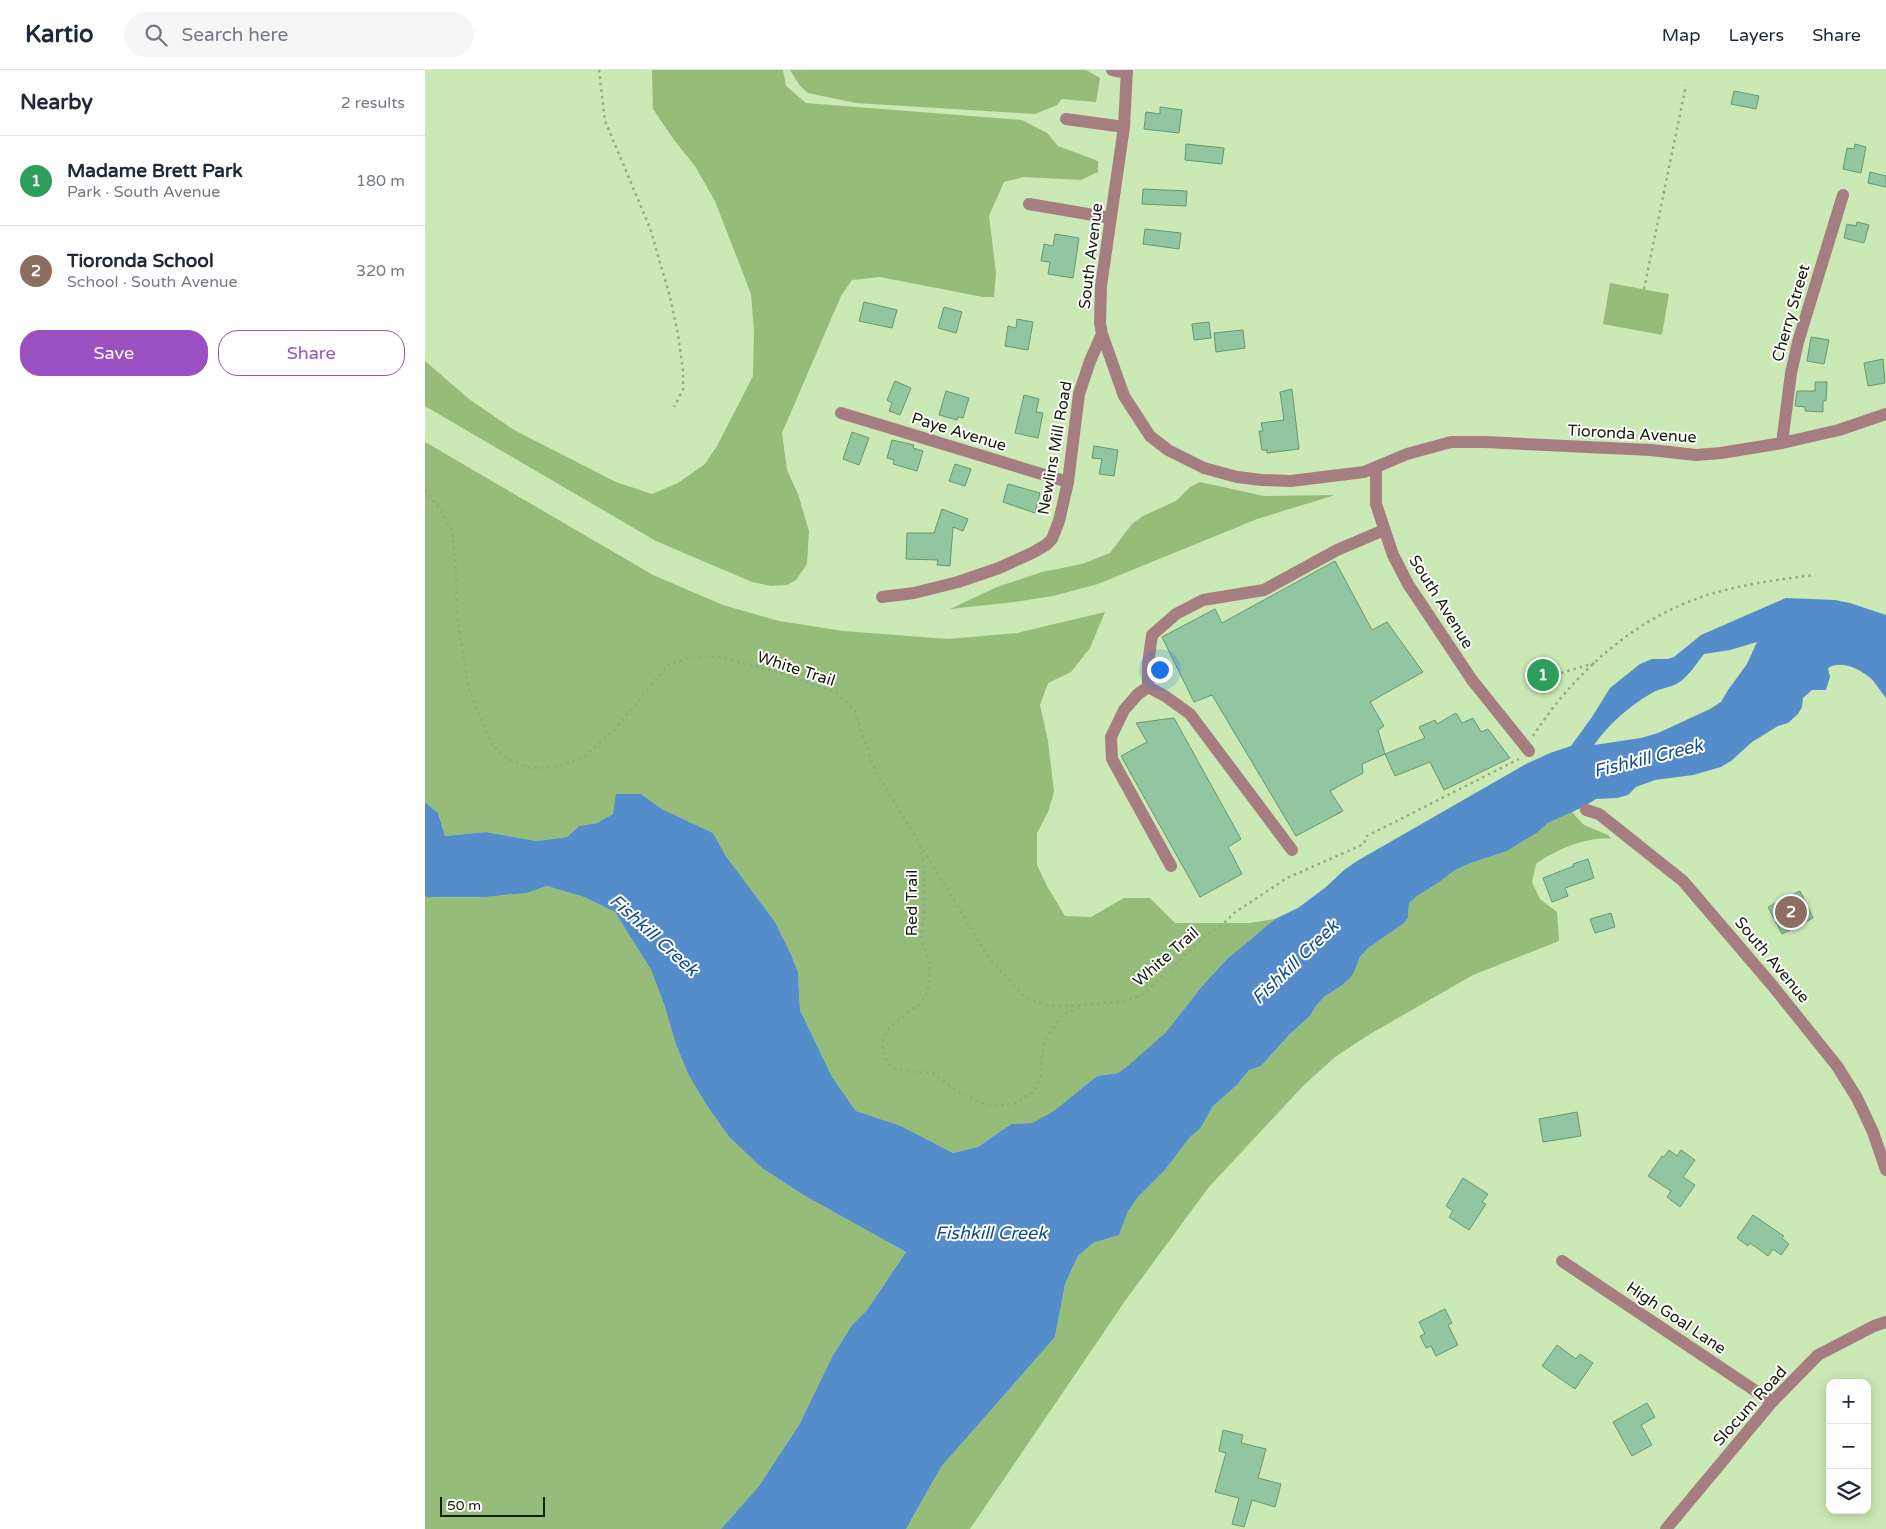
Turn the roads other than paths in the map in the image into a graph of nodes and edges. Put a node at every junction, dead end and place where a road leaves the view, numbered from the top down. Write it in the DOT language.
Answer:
graph roads {
  1 [pos="1111,70"];
  2 [pos="1127,71"];
  3 [pos="1066,119"];
  4 [pos="1124,127"];
  5 [pos="1843,195"];
  6 [pos="1029,204"];
  7 [pos="1111,218"];
  8 [pos="1102,334"];
  9 [pos="841,413"];
  10 [pos="1886,414"];
  11 [pos="1782,443"];
  12 [pos="1376,467"];
  13 [pos="1068,482"];
  14 [pos="1384,530"];
  15 [pos="882,596"];
  16 [pos="1148,687"];
  17 [pos="1526,752"];
  18 [pos="1586,810"];
  19 [pos="1292,850"];
  20 [pos="1171,866"];
  21 [pos="1886,1170"];
  22 [pos="1562,1261"];
  23 [pos="1880,1324"];
  24 [pos="1772,1402"];
  25 [pos="1666,1529"];
  1 -- 2 [label="street"];
  2 -- 4 [label="street, South Avenue"];
  3 -- 4 [label="street"];
  4 -- 7 [label="street, South Avenue"];
  5 -- 11 [label="street, Cherry Street"];
  6 -- 7 [label="street"];
  7 -- 8 [label="street, South Avenue"];
  8 -- 12 [label="street, South Avenue"];
  8 -- 13 [label="street, Newlins Mill Road"];
  9 -- 13 [label="street, Paye Avenue"];
  10 -- 11 [label="street, Tioronda Avenue"];
  11 -- 12 [label="street, Tioronda Avenue"];
  12 -- 14 [label="street, South Avenue"];
  13 -- 15 [label="street, Newlins Mill Road"];
  14 -- 16 [label="street"];
  14 -- 17 [label="street, South Avenue"];
  16 -- 19 [label="street"];
  16 -- 20 [label="street"];
  18 -- 21 [label="street, South Avenue"];
  22 -- 24 [label="street, High Goal Lane"];
  23 -- 24 [label="street, Slocum Road"];
  24 -- 25 [label="street, Slocum Road"];
}
